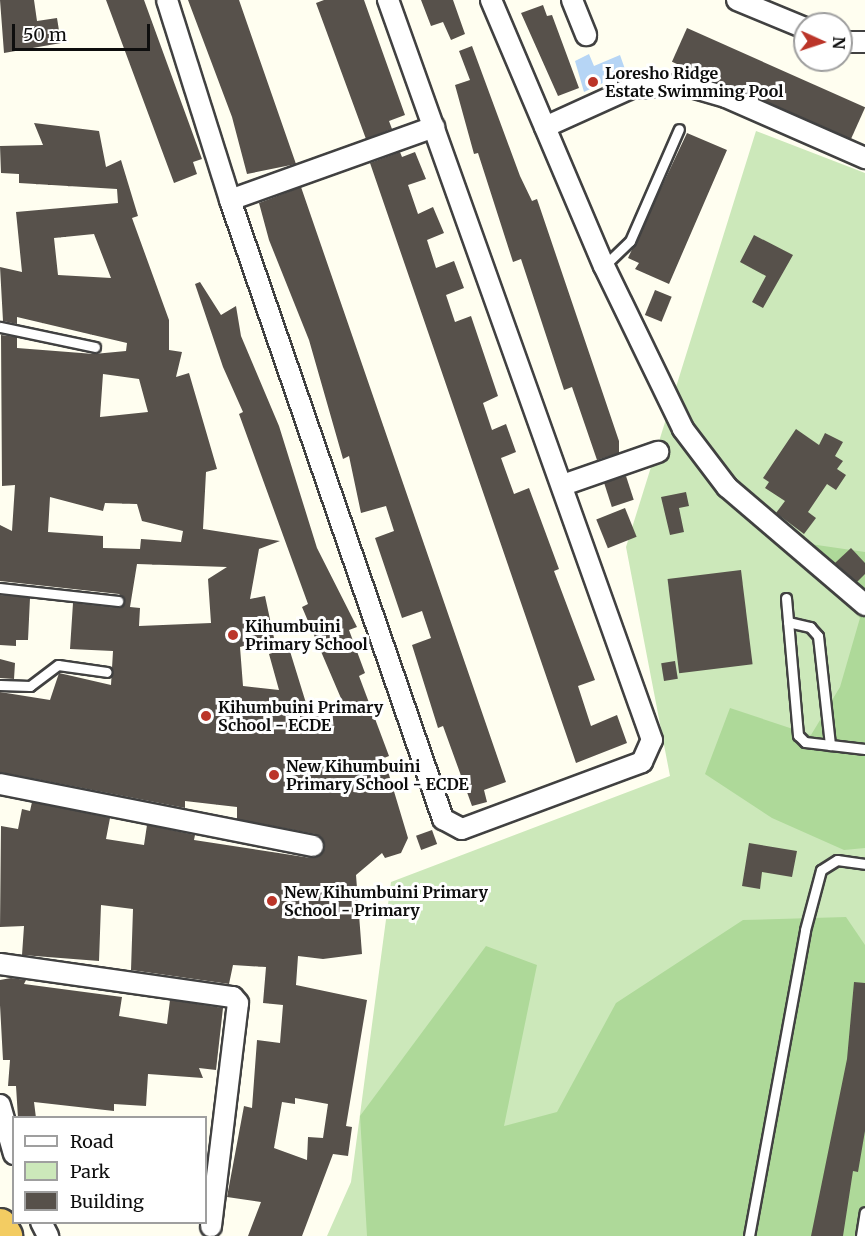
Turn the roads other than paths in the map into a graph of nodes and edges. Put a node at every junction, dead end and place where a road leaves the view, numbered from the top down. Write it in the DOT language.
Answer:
graph roads {
  1 [pos="167,0"];
  2 [pos="388,0"];
  3 [pos="491,0"];
  4 [pos="572,0"];
  5 [pos="737,0"];
  6 [pos="793,23"];
  7 [pos="586,35"];
  8 [pos="434,127"];
  9 [pos="545,127"];
  10 [pos="679,129"];
  11 [pos="865,158"];
  12 [pos="230,200"];
  13 [pos="604,266"];
  14 [pos="0,327"];
  15 [pos="95,347"];
  16 [pos="658,452"];
  17 [pos="563,485"];
  18 [pos="0,588"];
  19 [pos="786,598"];
  20 [pos="118,601"];
  21 [pos="865,605"];
  22 [pos="788,622"];
  23 [pos="107,672"];
  24 [pos="0,685"];
  25 [pos="830,746"];
  26 [pos="865,749"];
  27 [pos="0,784"];
  28 [pos="313,846"];
  29 [pos="865,864"];
  30 [pos="0,964"];
  31 [pos="0,1105"];
  32 [pos="12,1147"];
  33 [pos="865,1212"];
  34 [pos="0,1225"];
  35 [pos="211,1226"];
  36 [pos="6,1236"];
  37 [pos="748,1236"];
  38 [pos="861,1236"];
  1 -- 12 [label="street"];
  2 -- 8 [label="street"];
  3 -- 9 [label="street"];
  4 -- 7 [label="street"];
  5 -- 6 [label="street"];
  8 -- 12 [label="street"];
  8 -- 17 [label="street"];
  9 -- 11 [label="street"];
  9 -- 13 [label="street"];
  10 -- 13 [label="lane"];
  12 -- 17 [label="street"];
  13 -- 21 [label="street"];
  14 -- 15 [label="lane"];
  16 -- 17 [label="street"];
  18 -- 20 [label="lane"];
  19 -- 22 [label="lane"];
  22 -- 25 [label="lane"];
  22 -- 25 [label="lane"];
  23 -- 24 [label="lane"];
  25 -- 26 [label="lane"];
  27 -- 28 [label="street"];
  29 -- 37 [label="lane"];
  30 -- 35 [label="street"];
  31 -- 32 [label="street"];
  33 -- 38 [label="lane"];
  34 -- 36 [label="highway"];
}
